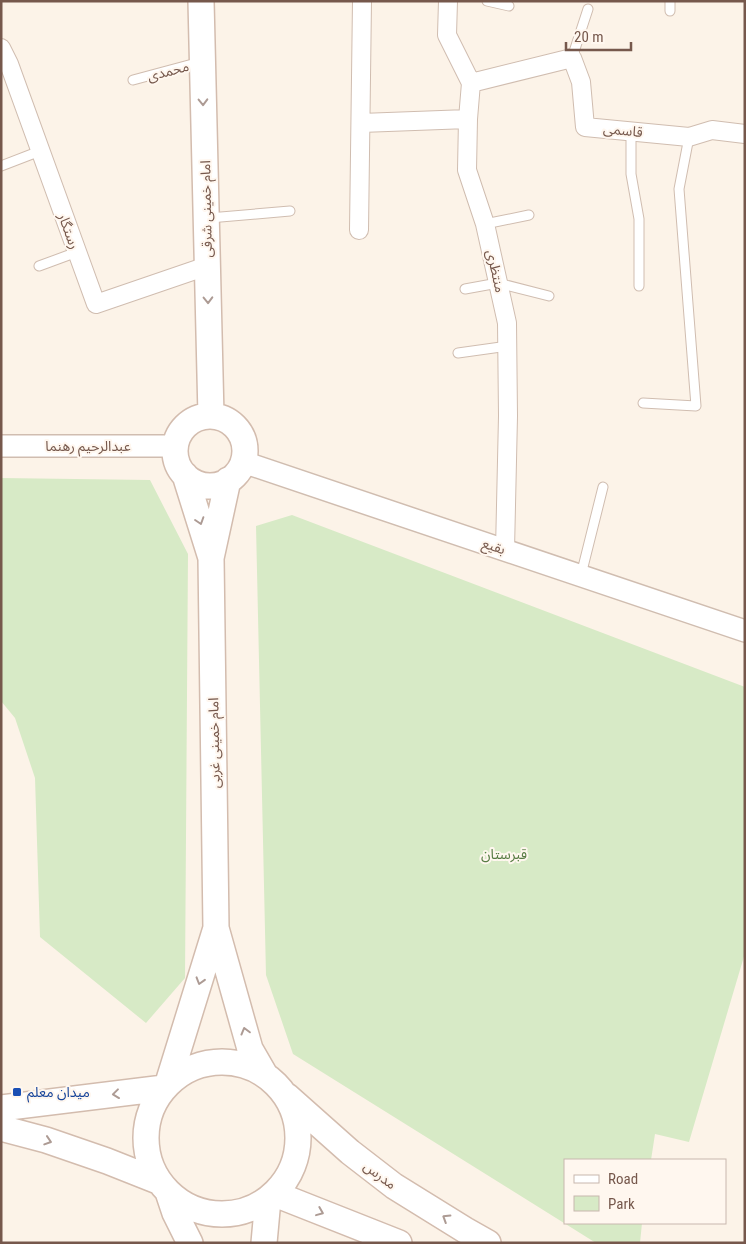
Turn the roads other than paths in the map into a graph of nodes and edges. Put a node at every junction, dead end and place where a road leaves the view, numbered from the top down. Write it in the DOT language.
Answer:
graph roads {
  1 [pos="201,1"];
  2 [pos="362,1"];
  3 [pos="448,1"];
  4 [pos="487,1"];
  5 [pos="510,6"];
  6 [pos="588,9"];
  7 [pos="1,48"];
  8 [pos="572,58"];
  9 [pos="202,61"];
  10 [pos="133,80"];
  11 [pos="471,84"];
  12 [pos="468,120"];
  13 [pos="361,123"];
  14 [pos="630,131"];
  15 [pos="745,134"];
  16 [pos="689,137"];
  17 [pos="40,151"];
  18 [pos="1,166"];
  19 [pos="290,211"];
  20 [pos="529,215"];
  21 [pos="206,218"];
  22 [pos="485,224"];
  23 [pos="360,230"];
  24 [pos="77,252"];
  25 [pos="39,266"];
  26 [pos="207,266"];
  27 [pos="498,283"];
  28 [pos="639,286"];
  29 [pos="465,289"];
  30 [pos="549,296"];
  31 [pos="508,346"];
  32 [pos="458,353"];
  33 [pos="643,403"];
  34 [pos="211,416"];
  35 [pos="1,446"];
  36 [pos="175,446"];
  37 [pos="236,471"];
  38 [pos="185,475"];
  39 [pos="603,486"];
  40 [pos="505,550"];
  41 [pos="211,558"];
  42 [pos="581,575"];
  43 [pos="744,624"];
  44 [pos="216,928"];
  45 [pos="265,1075"];
  46 [pos="166,1086"];
  47 [pos="283,1092"];
  48 [pos="1,1108"];
  49 [pos="1,1128"];
  50 [pos="164,1187"];
  51 [pos="271,1196"];
  52 [pos="190,1243"];
  53 [pos="264,1243"];
  54 [pos="398,1243"];
  55 [pos="488,1243"];
  1 -- 9 [label="main road, امام خمینی شرقی"];
  2 -- 13 [label="street"];
  3 -- 11 [label="street"];
  4 -- 5 [label="lane"];
  6 -- 8 [label="lane"];
  7 -- 17 [label="street, رستگار"];
  8 -- 11 [label="street"];
  8 -- 14 [label="street, قاسمی"];
  9 -- 10 [label="lane, محمدی"];
  9 -- 21 [label="main road, امام خمینی شرقی, one-way"];
  11 -- 12 [label="street, منتظری"];
  12 -- 13 [label="street"];
  12 -- 22 [label="street, منتظری"];
  13 -- 23 [label="street"];
  14 -- 16 [label="street, قاسمی"];
  14 -- 28 [label="lane"];
  15 -- 16 [label="street, قاسمی"];
  16 -- 33 [label="lane"];
  17 -- 18 [label="lane"];
  17 -- 24 [label="street, رستگار"];
  19 -- 21 [label="lane"];
  20 -- 22 [label="lane"];
  21 -- 26 [label="main road, امام خمینی شرقی"];
  22 -- 27 [label="street, منتظری"];
  24 -- 25 [label="lane"];
  24 -- 26 [label="street, رستگار"];
  26 -- 34 [label="main road, امام خمینی شرقی, one-way"];
  27 -- 29 [label="lane"];
  27 -- 30 [label="lane"];
  27 -- 31 [label="street, منتظری"];
  31 -- 32 [label="lane"];
  31 -- 40 [label="street, منتظری"];
  34 -- 36 [label="main road"];
  34 -- 37 [label="main road"];
  35 -- 36 [label="street, عبدالرحیم رهنما"];
  36 -- 38 [label="main road"];
  37 -- 38 [label="main road"];
  37 -- 40 [label="street, بقیع"];
  37 -- 41 [label="main road, امام خمینی غربی"];
  38 -- 41 [label="main road, امام خمینی غربی, one-way"];
  39 -- 42 [label="lane"];
  40 -- 42 [label="street, بقیع"];
  41 -- 44 [label="main road, امام خمینی غربی"];
  42 -- 43 [label="street, بقیع"];
  45 -- 44 [label="main road, امام خمینی غربی, one-way"];
  44 -- 46 [label="main road, امام خمینی غربی, one-way"];
  45 -- 46 [label="main road"];
  45 -- 47 [label="main road"];
  46 -- 48 [label="main road, one-way"];
  46 -- 50 [label="main road"];
  47 -- 51 [label="main road"];
  55 -- 47 [label="main road, مدرس, one-way"];
  49 -- 50 [label="main road, one-way"];
  50 -- 51 [label="main road"];
  50 -- 52 [label="main road"];
  51 -- 53 [label="main road"];
  51 -- 54 [label="main road, one-way"];
}
